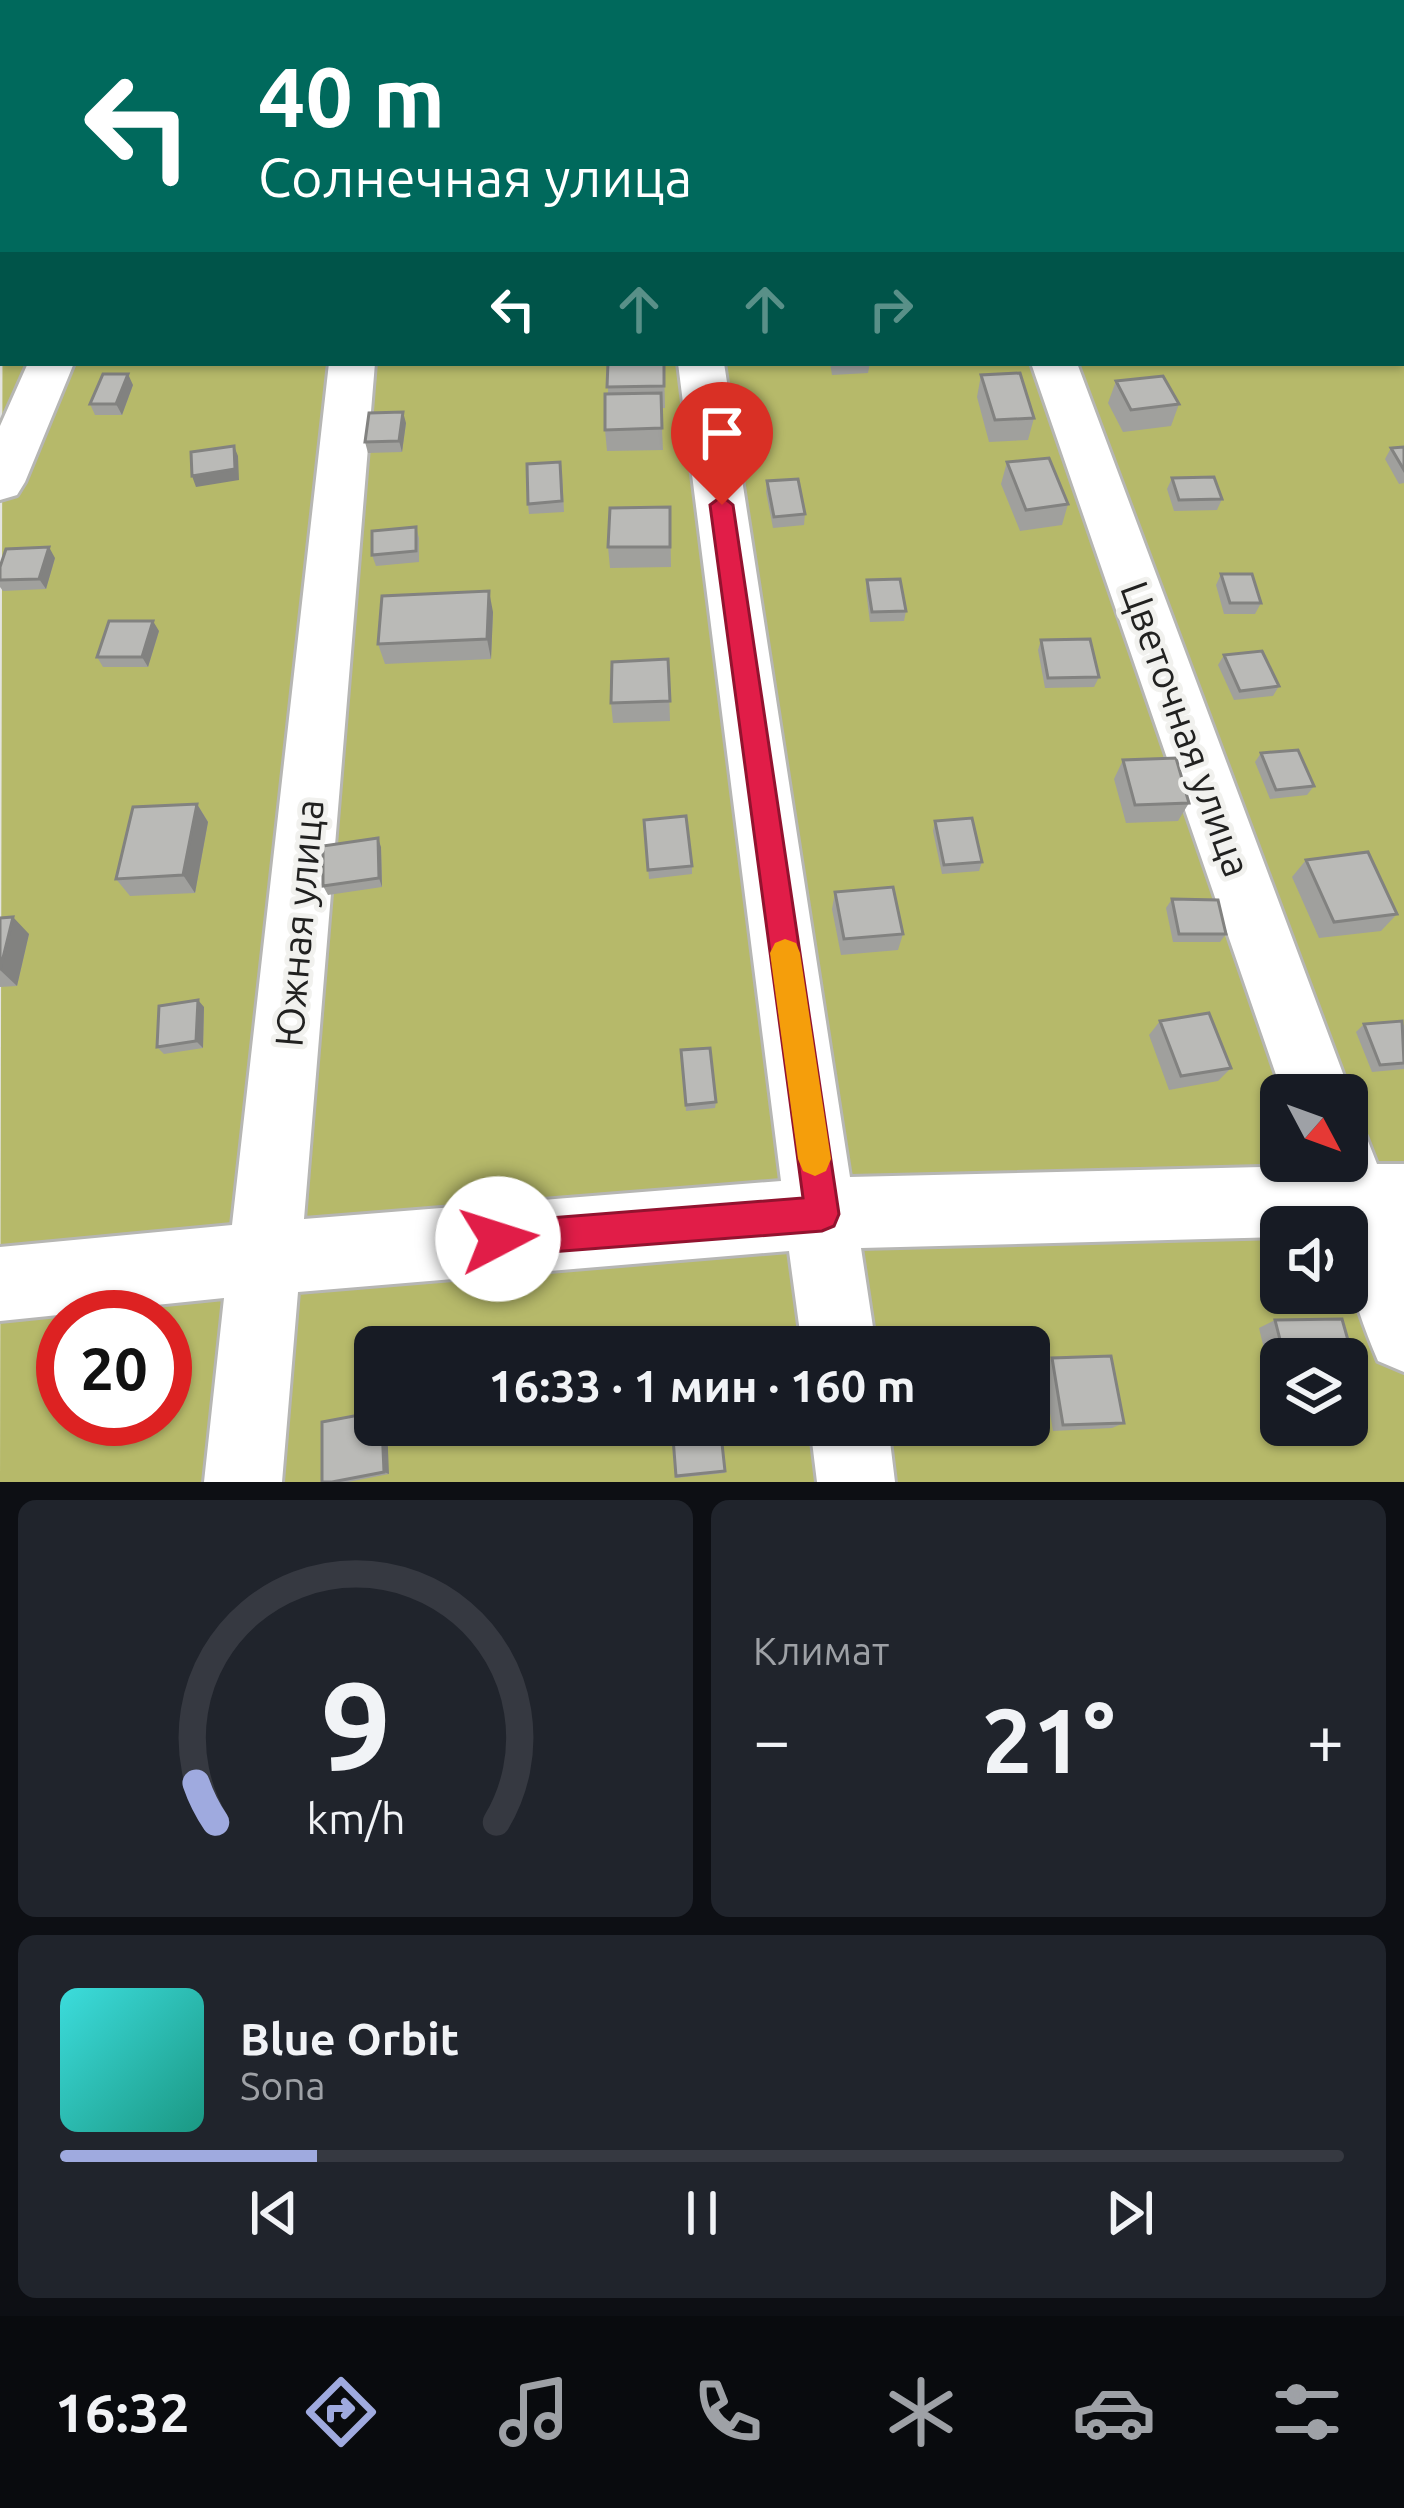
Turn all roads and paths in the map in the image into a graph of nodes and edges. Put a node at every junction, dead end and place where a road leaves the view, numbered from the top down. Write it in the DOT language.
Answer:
graph roads {
  1 [pos="51,366"];
  2 [pos="352,366"];
  3 [pos="701,366"];
  4 [pos="1055,366"];
  5 [pos="0,482"];
  6 [pos="1309,1074"];
  7 [pos="1367,1188"];
  8 [pos="822,1214"];
  9 [pos="266,1258"];
  10 [pos="0,1284"];
  11 [pos="836,1326"];
  12 [pos="1404,1335"];
  13 [pos="852,1446"];
  14 [pos="243,1482"];
  15 [pos="856,1482"];
  1 -- 5 [label="lane"];
  2 -- 9 [label="lane, Южная улица"];
  3 -- 8 [label="lane"];
  4 -- 6 [label="lane, Цветочная улица"];
  7 -- 8 [label="lane"];
  7 -- 12 [label="lane"];
  8 -- 9 [label="lane"];
  8 -- 11 [label="lane"];
  9 -- 10 [label="lane"];
  9 -- 14 [label="lane, Южная улица"];
  13 -- 15 [label="lane"];
}
